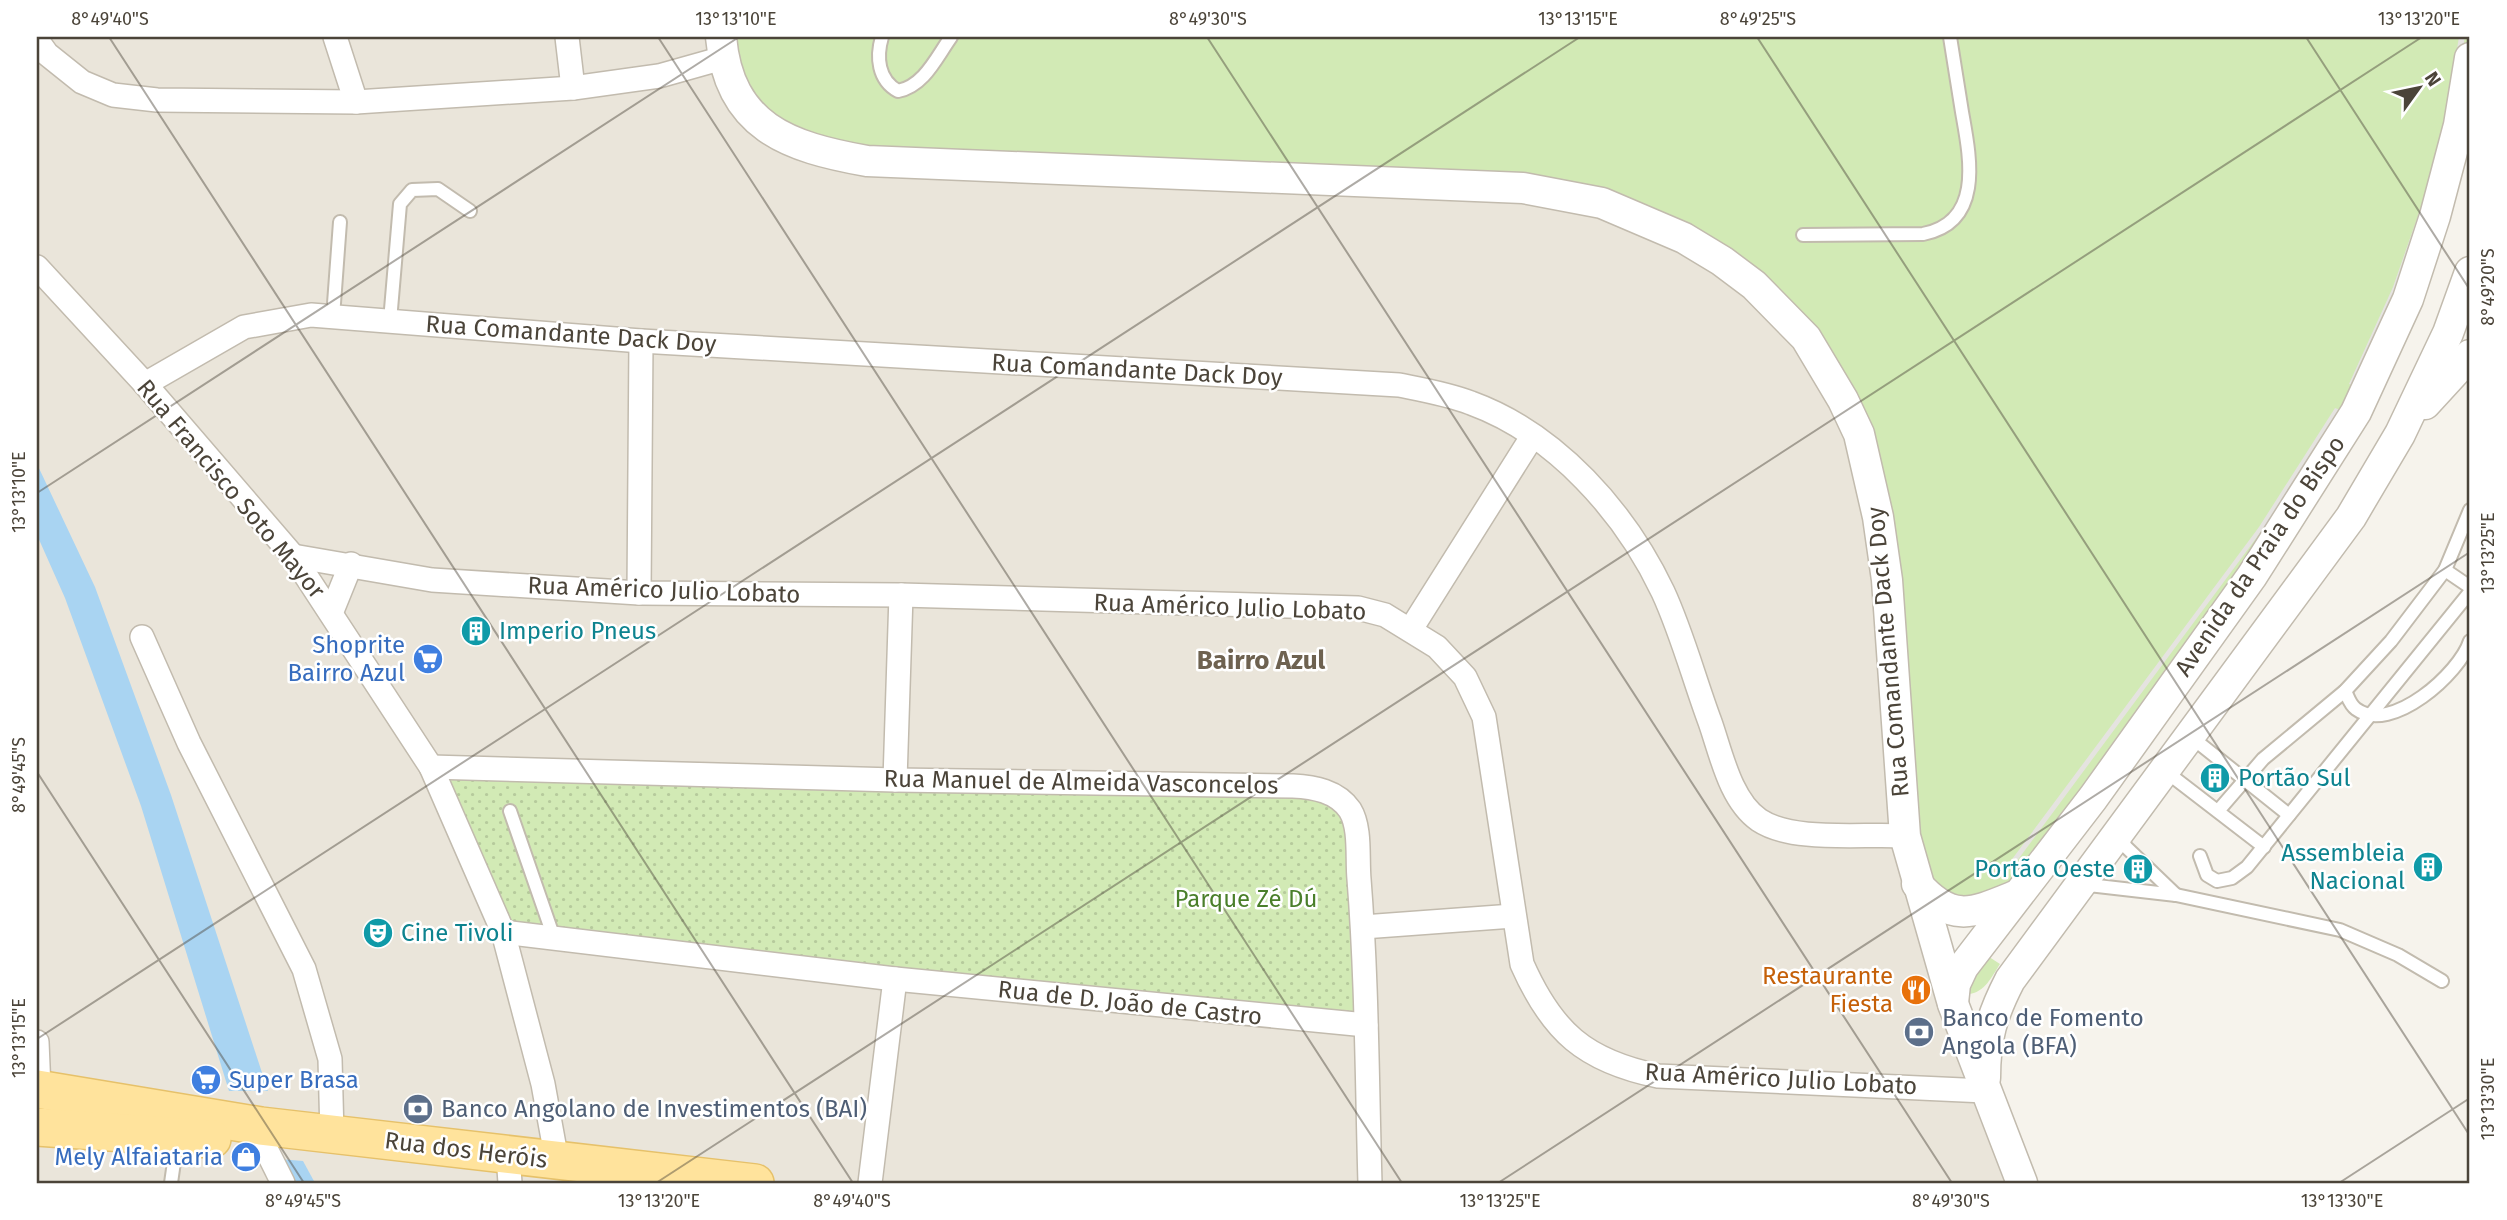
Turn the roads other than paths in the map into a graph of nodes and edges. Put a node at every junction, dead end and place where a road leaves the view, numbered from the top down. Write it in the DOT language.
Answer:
graph roads {
  1 [pos="335,37"];
  2 [pos="567,37"];
  3 [pos="882,37"];
  4 [pos="950,37"];
  5 [pos="1950,37"];
  6 [pos="37,40"];
  7 [pos="722,47"];
  8 [pos="2470,58"];
  9 [pos="573,88"];
  10 [pos="356,102"];
  11 [pos="470,212"];
  12 [pos="340,222"];
  13 [pos="1803,235"];
  14 [pos="37,267"];
  15 [pos="2470,272"];
  16 [pos="333,317"];
  17 [pos="390,321"];
  18 [pos="641,341"];
  19 [pos="2470,355"];
  20 [pos="145,384"];
  21 [pos="2400,434"];
  22 [pos="1532,437"];
  23 [pos="2470,510"];
  24 [pos="293,556"];
  25 [pos="351,564"];
  26 [pos="2445,570"];
  27 [pos="2470,589"];
  28 [pos="639,593"];
  29 [pos="901,596"];
  30 [pos="332,611"];
  31 [pos="1411,629"];
  32 [pos="142,637"];
  33 [pos="2470,640"];
  34 [pos="2345,691"];
  35 [pos="2370,715"];
  36 [pos="2191,733"];
  37 [pos="430,767"];
  38 [pos="2159,777"];
  39 [pos="895,780"];
  40 [pos="2244,780"];
  41 [pos="510,811"];
  42 [pos="2218,811"];
  43 [pos="2290,815"];
  44 [pos="2118,833"];
  45 [pos="1905,835"];
  46 [pos="2264,847"];
  47 [pos="2200,856"];
  48 [pos="1917,884"];
  49 [pos="2080,884"];
  50 [pos="2019,895"];
  51 [pos="2176,895"];
  52 [pos="1513,916"];
  53 [pos="1997,922"];
  54 [pos="1363,927"];
  55 [pos="503,932"];
  56 [pos="554,939"];
  57 [pos="2030,948"];
  58 [pos="895,979"];
  59 [pos="2442,981"];
  60 [pos="1953,1004"];
  61 [pos="1366,1025"];
  62 [pos="37,1042"];
  63 [pos="1985,1091"];
  64 [pos="38,1096"];
  65 [pos="37,1128"];
  66 [pos="261,1133"];
  67 [pos="332,1135"];
  68 [pos="178,1137"];
  69 [pos="557,1161"];
  70 [pos="509,1176"];
  71 [pos="170,1183"];
  72 [pos="284,1183"];
  73 [pos="633,1183"];
  74 [pos="755,1183"];
  75 [pos="870,1183"];
  76 [pos="1370,1183"];
  77 [pos="2022,1183"];
  1 -- 10 [label="street"];
  2 -- 9 [label="street"];
  3 -- 4 [label="lane"];
  5 -- 13 [label="lane"];
  6 -- 10 [label="street"];
  7 -- 9 [label="street"];
  7 -- 45 [label="street, Rua Comandante Dack Doy"];
  8 -- 50 [label="street, Avenida da Praia do Bispo"];
  9 -- 10 [label="street"];
  11 -- 17 [label="lane"];
  12 -- 16 [label="lane"];
  14 -- 20 [label="street, Rua Francisco Soto Mayor"];
  15 -- 21 [label="street, Avenida da Praia do Bispo"];
  16 -- 17 [label="street, Rua Comandante Dack Doy"];
  16 -- 20 [label="street, Rua Comandante Dack Doy"];
  17 -- 18 [label="street, Rua Comandante Dack Doy"];
  18 -- 22 [label="street, Rua Comandante Dack Doy"];
  18 -- 28 [label="street"];
  19 -- 21 [label="street"];
  20 -- 24 [label="street, Rua Francisco Soto Mayor"];
  21 -- 36 [label="street, Avenida da Praia do Bispo"];
  22 -- 31 [label="street"];
  22 -- 45 [label="street, Rua Comandante Dack Doy"];
  23 -- 26 [label="lane"];
  24 -- 25 [label="street, Rua Américo Julio Lobato"];
  24 -- 30 [label="street, Rua Francisco Soto Mayor"];
  25 -- 28 [label="street, Rua Américo Julio Lobato"];
  25 -- 30 [label="street"];
  26 -- 27 [label="lane"];
  26 -- 34 [label="lane"];
  27 -- 35 [label="lane"];
  28 -- 29 [label="street, Rua Américo Julio Lobato"];
  29 -- 31 [label="street, Rua Américo Julio Lobato"];
  29 -- 39 [label="street"];
  30 -- 37 [label="street, Rua Francisco Soto Mayor"];
  31 -- 52 [label="street, Rua Américo Julio Lobato"];
  32 -- 67 [label="street"];
  33 -- 35 [label="lane"];
  34 -- 35 [label="lane"];
  34 -- 40 [label="lane"];
  35 -- 43 [label="lane"];
  36 -- 38 [label="street, Avenida da Praia do Bispo"];
  36 -- 40 [label="lane"];
  37 -- 39 [label="street, Rua Manuel de Almeida Vasconcelos"];
  37 -- 55 [label="street, Rua Francisco Soto Mayor"];
  38 -- 42 [label="lane"];
  38 -- 44 [label="street, Avenida da Praia do Bispo"];
  39 -- 54 [label="street, Rua Manuel de Almeida Vasconcelos"];
  40 -- 42 [label="lane"];
  40 -- 43 [label="lane"];
  41 -- 56 [label="lane"];
  42 -- 46 [label="lane"];
  43 -- 46 [label="lane"];
  44 -- 49 [label="street, Avenida da Praia do Bispo"];
  44 -- 51 [label="lane"];
  45 -- 48 [label="street, Rua Comandante Dack Doy"];
  46 -- 47 [label="lane"];
  48 -- 50 [label="street"];
  48 -- 60 [label="street, Rua Comandante Dack Doy"];
  49 -- 51 [label="lane"];
  49 -- 57 [label="street, Avenida da Praia do Bispo"];
  50 -- 53 [label="street, Avenida da Praia do Bispo"];
  51 -- 59 [label="lane"];
  52 -- 54 [label="street"];
  52 -- 63 [label="street, Rua Américo Julio Lobato"];
  53 -- 57 [label="street"];
  53 -- 60 [label="street, Avenida da Praia do Bispo"];
  54 -- 61 [label="street, Rua Manuel de Almeida Vasconcelos"];
  55 -- 56 [label="street, Rua de D. João de Castro"];
  55 -- 69 [label="street, Rua Francisco Soto Mayor"];
  56 -- 58 [label="street, Rua de D. João de Castro"];
  57 -- 63 [label="street, Avenida da Praia do Bispo"];
  58 -- 61 [label="street, Rua de D. João de Castro"];
  58 -- 75 [label="street"];
  60 -- 63 [label="street, Rua Comandante Dack Doy"];
  61 -- 76 [label="street, Rua Manuel de Almeida Vasconcelos"];
  62 -- 64 [label="street"];
  63 -- 77 [label="street, Rua Comandante Dack Doy"];
  64 -- 66 [label="main road, Rua dos Heróis"];
  64 -- 66 [label="main road, Rua dos Heróis"];
  65 -- 68 [label="main road, Rua dos Heróis"];
  66 -- 67 [label="main road, Rua dos Heróis"];
  66 -- 68 [label="main road, Rua dos Heróis"];
  66 -- 70 [label="main road, Rua dos Heróis"];
  66 -- 72 [label="street"];
  67 -- 69 [label="main road, Rua dos Heróis"];
  68 -- 71 [label="lane"];
  69 -- 74 [label="main road, Rua dos Heróis"];
  70 -- 73 [label="main road, Rua dos Heróis"];
}
